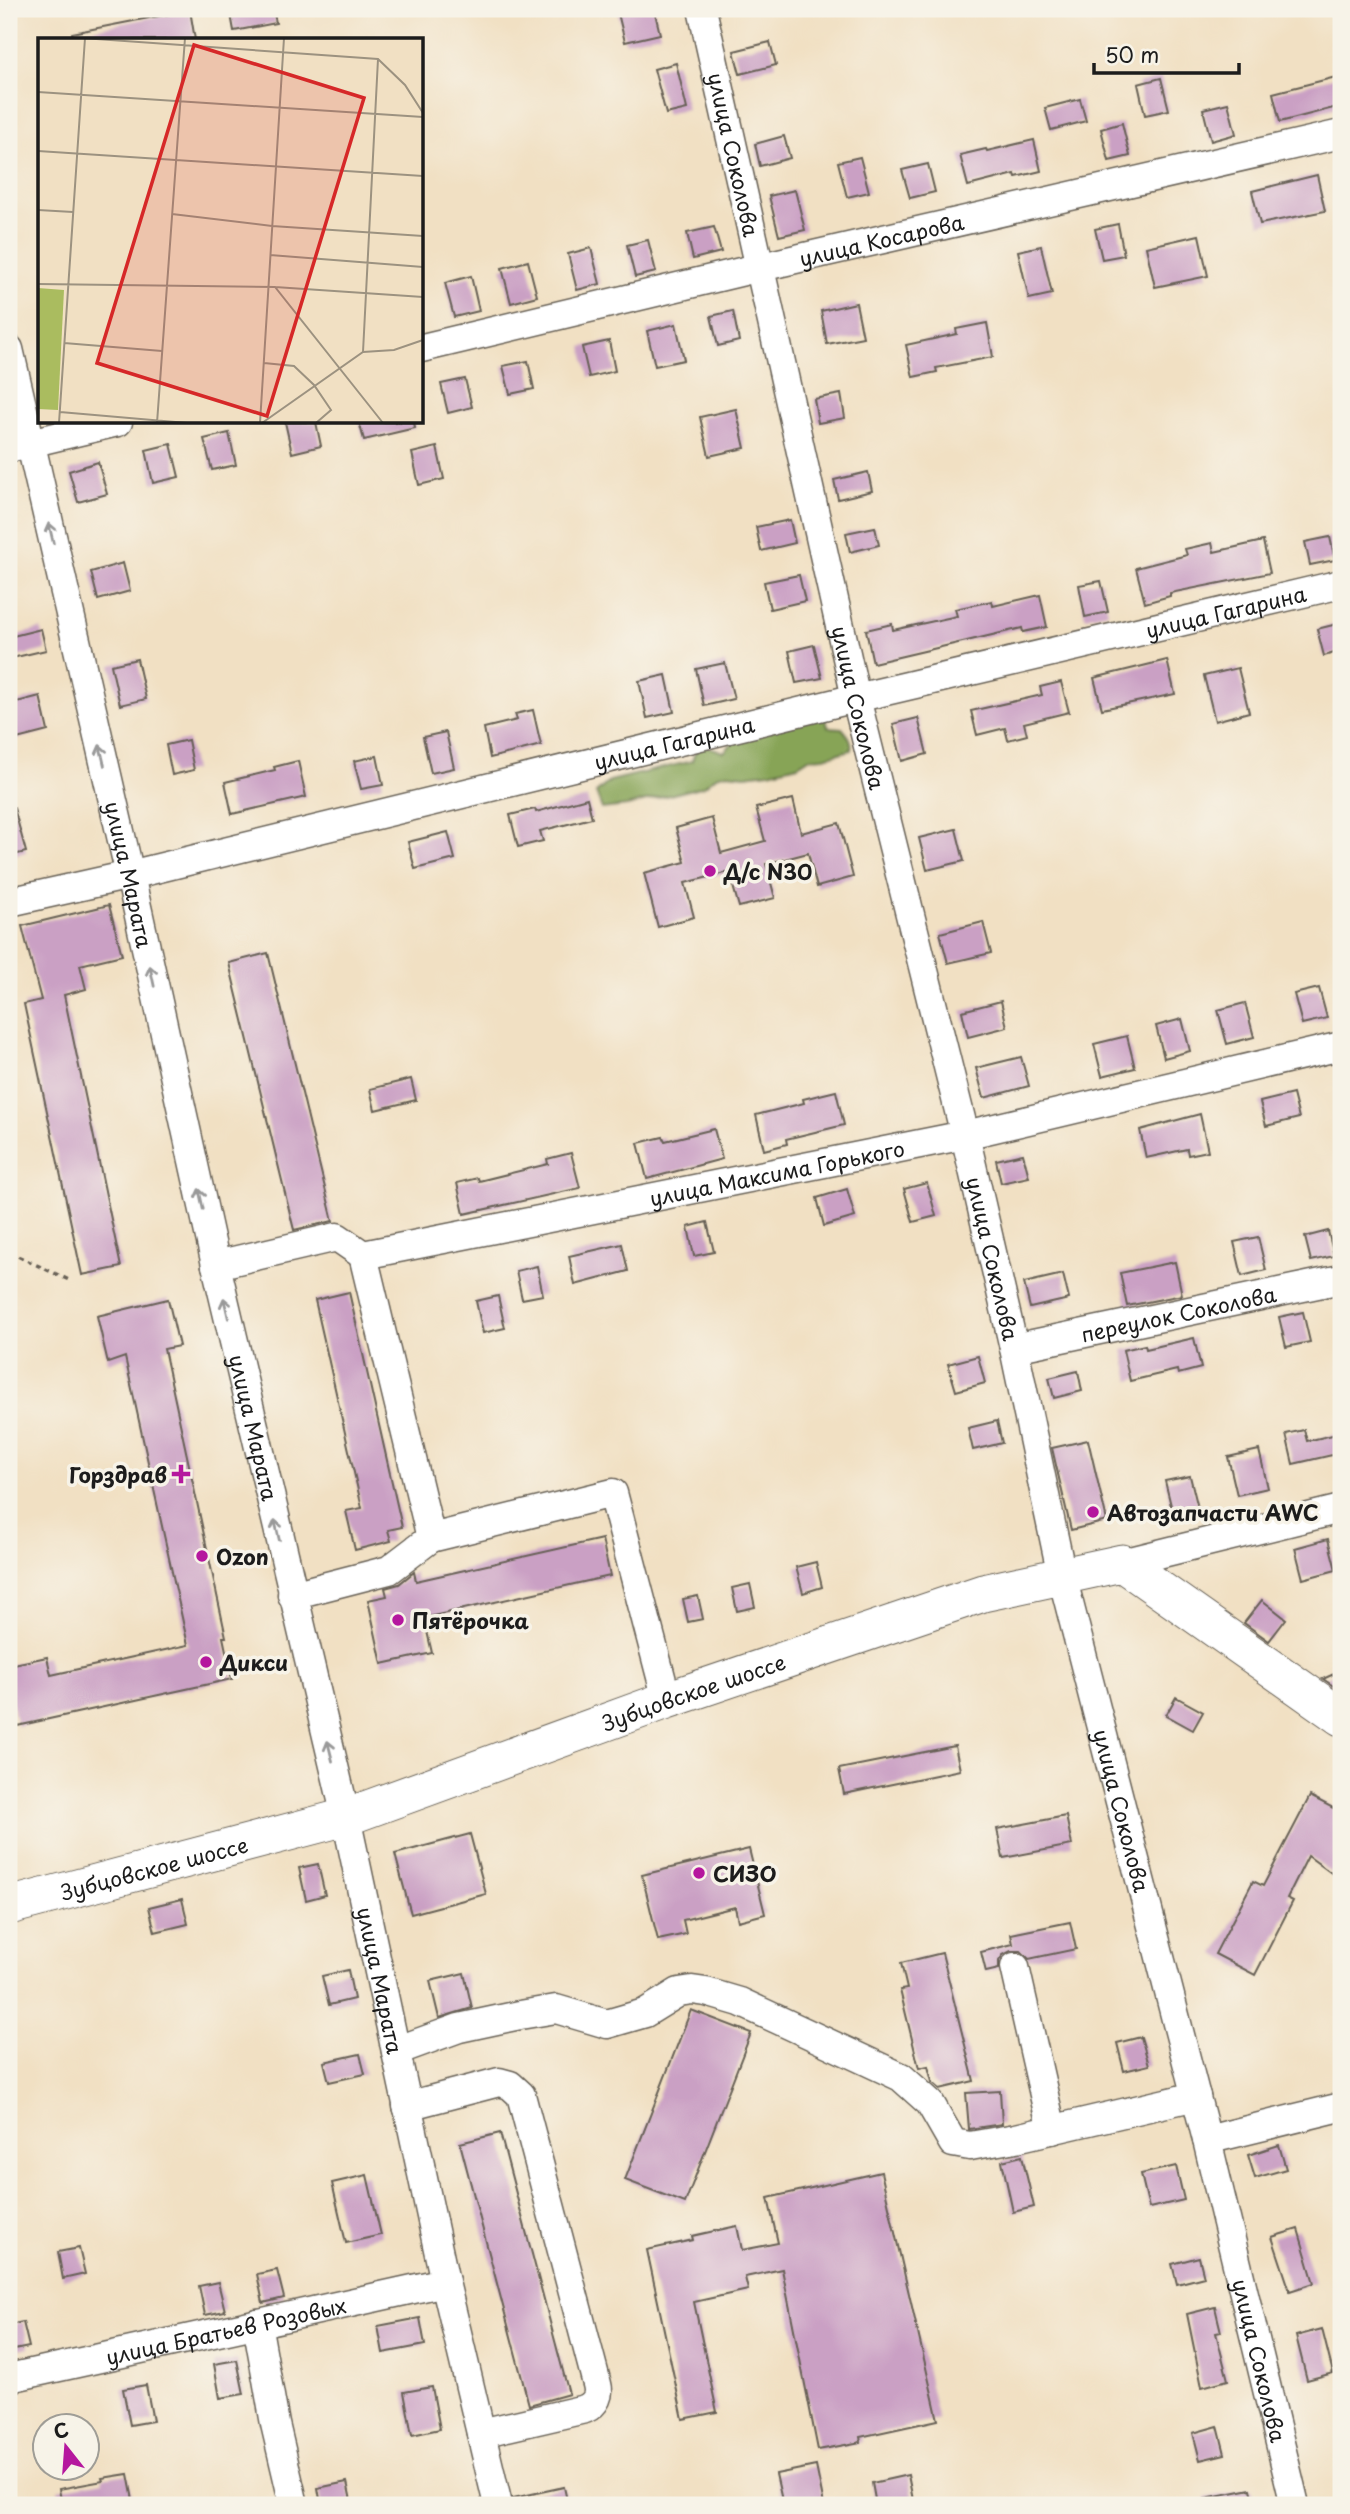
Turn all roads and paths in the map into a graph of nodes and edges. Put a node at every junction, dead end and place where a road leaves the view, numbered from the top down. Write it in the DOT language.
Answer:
graph roads {
  1 [pos="702,9"];
  2 [pos="1341,134"];
  3 [pos="761,267"];
  4 [pos="424,348"];
  5 [pos="9,349"];
  6 [pos="109,424"];
  7 [pos="19,445"];
  8 [pos="1341,584"];
  9 [pos="856,698"];
  10 [pos="130,876"];
  11 [pos="9,902"];
  12 [pos="14,1041"];
  13 [pos="9,1046"];
  14 [pos="1341,1046"];
  15 [pos="965,1135"];
  16 [pos="9,1252"];
  17 [pos="363,1255"];
  18 [pos="216,1265"];
  19 [pos="1341,1279"];
  20 [pos="71,1280"];
  21 [pos="1014,1348"];
  22 [pos="1341,1509"];
  23 [pos="431,1538"];
  24 [pos="1122,1563"];
  25 [pos="1062,1576"];
  26 [pos="292,1595"];
  27 [pos="667,1700"];
  28 [pos="1341,1717"];
  29 [pos="346,1817"];
  30 [pos="9,1906"];
  31 [pos="1015,1967"];
  32 [pos="396,2051"];
  33 [pos="1196,2095"];
  34 [pos="407,2106"];
  35 [pos="1341,2107"];
  36 [pos="1052,2130"];
  37 [pos="1208,2140"];
  38 [pos="444,2282"];
  39 [pos="257,2323"];
  40 [pos="9,2378"];
  41 [pos="481,2434"];
  42 [pos="294,2505"];
  43 [pos="498,2505"];
  44 [pos="1295,2505"];
  1 -- 3 [label="street, улица Соколова"];
  2 -- 3 [label="street, улица Косарова"];
  3 -- 4 [label="street, улица Косарова"];
  3 -- 9 [label="street, улица Соколова"];
  5 -- 7 [label="street, улица Марата"];
  6 -- 7 [label="street"];
  10 -- 7 [label="street, улица Марата, one-way"];
  8 -- 9 [label="street, улица Гагарина"];
  9 -- 10 [label="street, улица Гагарина"];
  9 -- 15 [label="street, улица Соколова"];
  10 -- 11 [label="street, улица Гагарина"];
  18 -- 10 [label="street, улица Марата, one-way"];
  12 -- 13 [label="path"];
  14 -- 15 [label="street, улица Максима Горького"];
  15 -- 17 [label="street, улица Максима Горького"];
  15 -- 21 [label="street, улица Соколова"];
  16 -- 20 [label="path"];
  17 -- 18 [label="street"];
  17 -- 23 [label="street"];
  26 -- 18 [label="street, улица Марата, one-way"];
  19 -- 21 [label="street, переулок Соколова"];
  21 -- 25 [label="street, улица Соколова"];
  22 -- 24 [label="street"];
  23 -- 26 [label="street"];
  23 -- 27 [label="street"];
  24 -- 25 [label="main road, Зубцовское шоссе"];
  24 -- 28 [label="main road"];
  25 -- 27 [label="main road, Зубцовское шоссе"];
  25 -- 33 [label="street, улица Соколова"];
  29 -- 26 [label="street, улица Марата, one-way"];
  27 -- 29 [label="main road, Зубцовское шоссе"];
  29 -- 30 [label="main road, Зубцовское шоссе"];
  29 -- 32 [label="street, улица Марата"];
  31 -- 36 [label="street"];
  32 -- 34 [label="street, улица Марата"];
  32 -- 36 [label="street"];
  33 -- 36 [label="street"];
  33 -- 37 [label="street, улица Соколова"];
  34 -- 38 [label="street, улица Марата"];
  34 -- 41 [label="street"];
  35 -- 37 [label="street"];
  37 -- 44 [label="street, улица Соколова"];
  38 -- 39 [label="street, улица Братьев Розовых"];
  38 -- 41 [label="street, улица Марата"];
  39 -- 40 [label="street, улица Братьев Розовых"];
  39 -- 42 [label="street"];
  41 -- 43 [label="street, улица Марата"];
}
